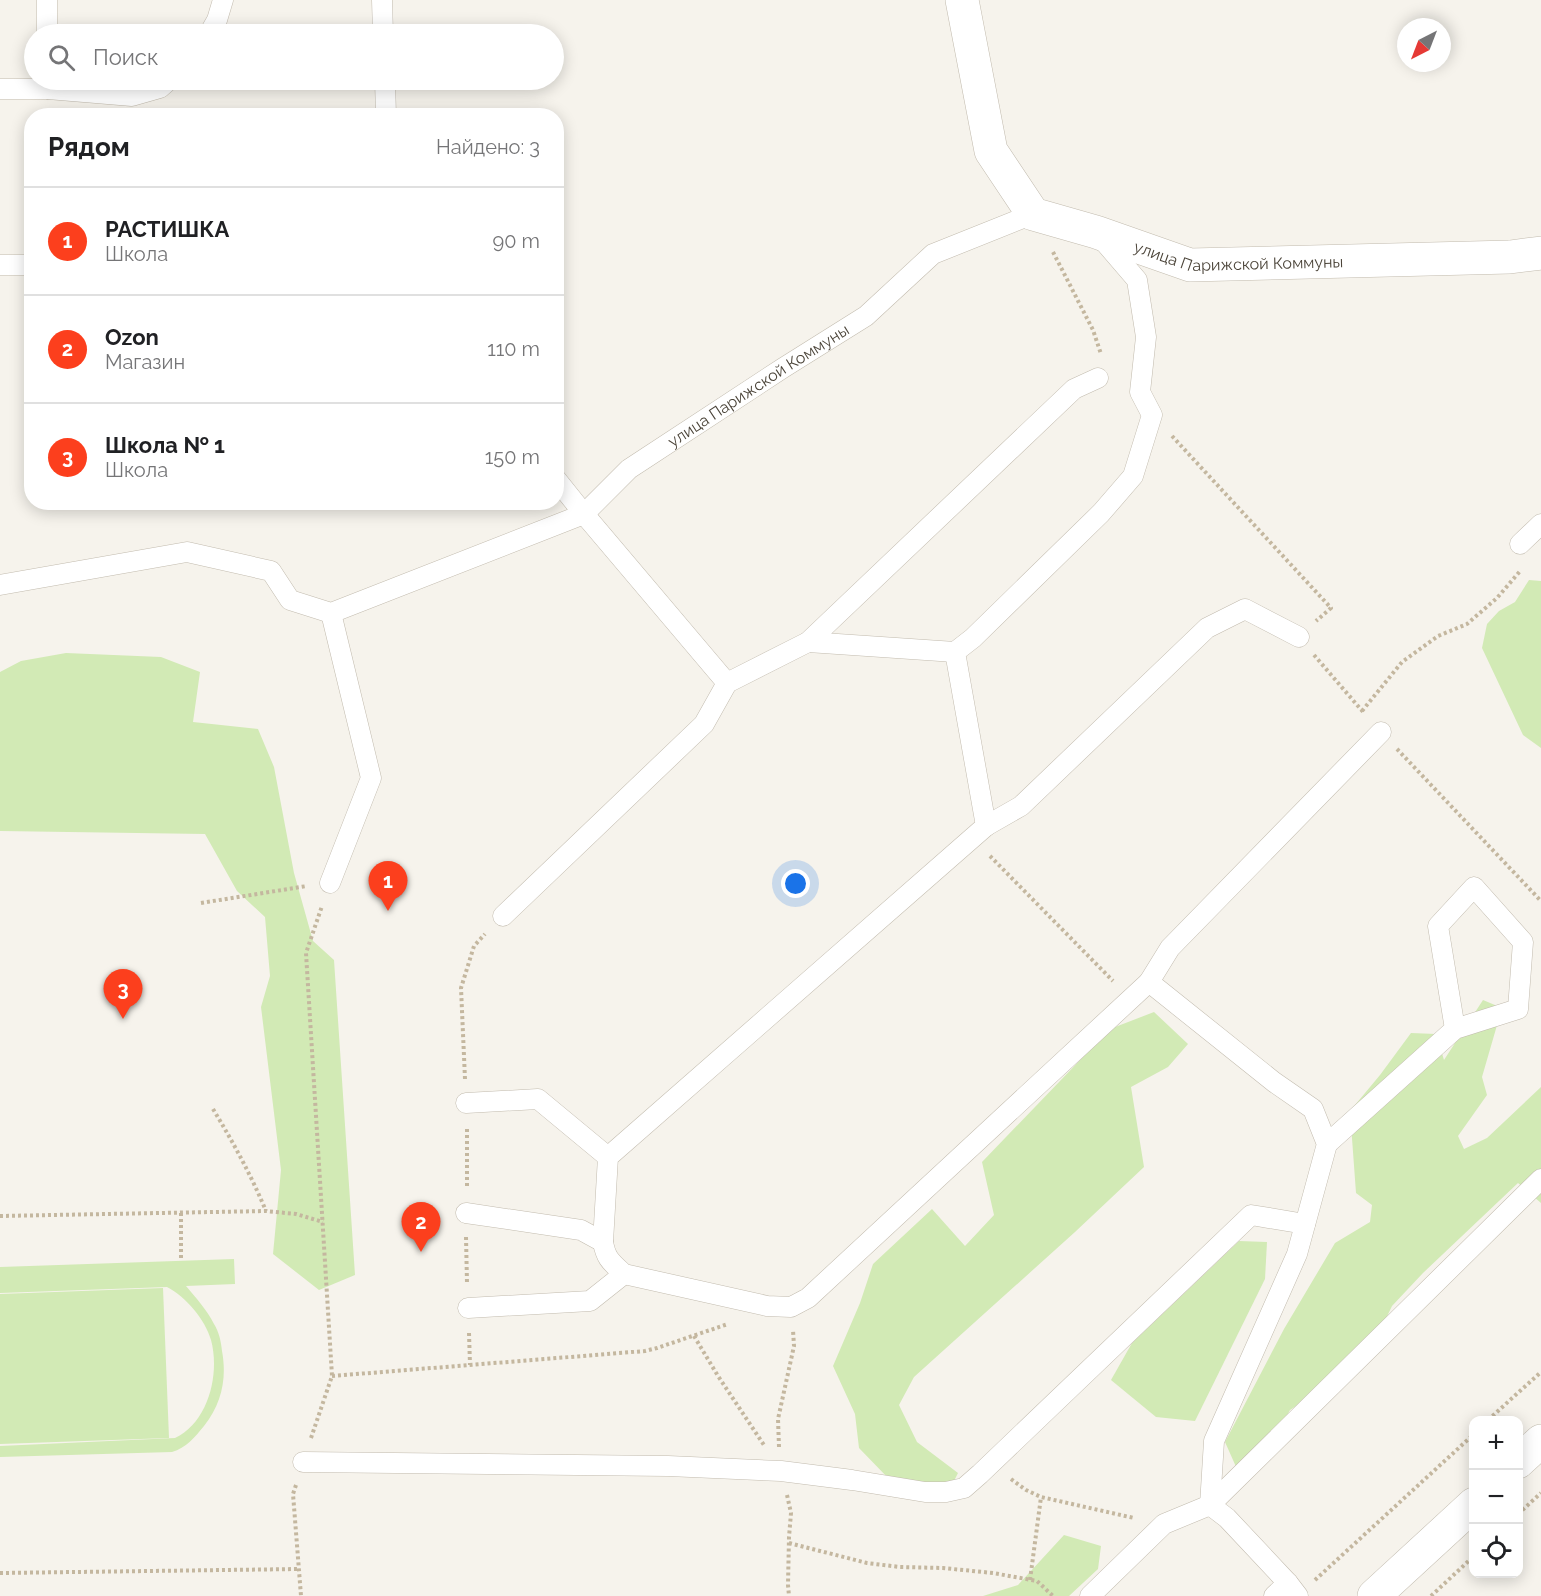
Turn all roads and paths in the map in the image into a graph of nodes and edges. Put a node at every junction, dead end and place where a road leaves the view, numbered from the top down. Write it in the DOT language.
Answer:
graph roads {
  1 [pos="47,0"];
  2 [pos="223,0"];
  3 [pos="382,0"];
  4 [pos="962,0"];
  5 [pos="47,24"];
  6 [pos="215,24"];
  7 [pos="383,24"];
  8 [pos="24,86"];
  9 [pos="0,89"];
  10 [pos="90,90"];
  11 [pos="152,90"];
  12 [pos="385,90"];
  13 [pos="386,108"];
  14 [pos="1033,214"];
  15 [pos="1096,232"];
  16 [pos="1541,253"];
  17 [pos="0,265"];
  18 [pos="24,265"];
  19 [pos="1098,378"];
  20 [pos="1152,415"];
  21 [pos="564,489"];
  22 [pos="584,514"];
  23 [pos="1541,525"];
  24 [pos="1520,544"];
  25 [pos="0,585"];
  26 [pos="331,614"];
  27 [pos="1299,637"];
  28 [pos="808,642"];
  29 [pos="955,652"];
  30 [pos="727,683"];
  31 [pos="1362,711"];
  32 [pos="1381,732"];
  33 [pos="979,832"];
  34 [pos="330,883"];
  35 [pos="1541,901"];
  36 [pos="201,903"];
  37 [pos="503,916"];
  38 [pos="474,946"];
  39 [pos="1149,982"];
  40 [pos="1131,999"];
  41 [pos="1455,1029"];
  42 [pos="466,1103"];
  43 [pos="213,1109"];
  44 [pos="1327,1144"];
  45 [pos="467,1155"];
  46 [pos="608,1157"];
  47 [pos="1541,1179"];
  48 [pos="266,1211"];
  49 [pos="181,1213"];
  50 [pos="466,1213"];
  51 [pos="0,1216"];
  52 [pos="322,1222"];
  53 [pos="1305,1224"];
  54 [pos="603,1242"];
  55 [pos="466,1246"];
  56 [pos="181,1261"];
  57 [pos="466,1268"];
  58 [pos="624,1274"];
  59 [pos="767,1306"];
  60 [pos="791,1307"];
  61 [pos="468,1308"];
  62 [pos="694,1336"];
  63 [pos="1541,1372"];
  64 [pos="332,1376"];
  65 [pos="321,1409"];
  66 [pos="1492,1416"];
  67 [pos="1469,1437"];
  68 [pos="1541,1441"];
  69 [pos="1523,1457"];
  70 [pos="303,1462"];
  71 [pos="992,1463"];
  72 [pos="781,1471"];
  73 [pos="1541,1493"];
  74 [pos="1041,1497"];
  75 [pos="1210,1505"];
  76 [pos="1469,1508"];
  77 [pos="1523,1509"];
  78 [pos="296,1521"];
  79 [pos="1164,1524"];
  80 [pos="789,1544"];
  81 [pos="1469,1560"];
  82 [pos="299,1569"];
  83 [pos="0,1573"];
  84 [pos="1030,1580"];
  85 [pos="1287,1592"];
  86 [pos="302,1596"];
  87 [pos="789,1596"];
  88 [pos="1053,1596"];
  89 [pos="1090,1596"];
  90 [pos="1374,1596"];
  91 [pos="1431,1596"];
  1 -- 5 [label="lane"];
  2 -- 6 [label="lane"];
  3 -- 7 [label="lane"];
  4 -- 14 [label="street"];
  8 -- 9 [label="lane"];
  10 -- 11 [label="lane"];
  12 -- 13 [label="lane"];
  14 -- 15 [label="street, улица Парижской Коммуны"];
  14 -- 19 [label="path"];
  14 -- 22 [label="lane, улица Парижской Коммуны"];
  15 -- 16 [label="street, улица Парижской Коммуны"];
  15 -- 20 [label="lane"];
  17 -- 18 [label="lane"];
  19 -- 28 [label="lane"];
  20 -- 27 [label="path"];
  20 -- 29 [label="lane"];
  21 -- 22 [label="lane"];
  22 -- 26 [label="lane, улица Парижской Коммуны"];
  22 -- 30 [label="lane"];
  23 -- 24 [label="lane"];
  24 -- 31 [label="path"];
  25 -- 26 [label="lane"];
  26 -- 34 [label="lane"];
  27 -- 31 [label="path"];
  27 -- 33 [label="lane"];
  28 -- 29 [label="lane"];
  28 -- 30 [label="lane"];
  29 -- 33 [label="lane"];
  30 -- 37 [label="lane"];
  31 -- 32 [label="path"];
  32 -- 35 [label="path"];
  32 -- 39 [label="lane"];
  33 -- 40 [label="path"];
  33 -- 46 [label="lane"];
  34 -- 36 [label="path"];
  34 -- 52 [label="path"];
  38 -- 42 [label="path"];
  39 -- 40 [label="lane"];
  39 -- 44 [label="lane"];
  40 -- 60 [label="lane"];
  41 -- 41 [label="lane"];
  41 -- 44 [label="lane"];
  42 -- 45 [label="path"];
  42 -- 46 [label="lane"];
  43 -- 48 [label="path"];
  44 -- 53 [label="lane"];
  46 -- 54 [label="lane"];
  47 -- 75 [label="lane"];
  48 -- 49 [label="path"];
  48 -- 52 [label="path"];
  49 -- 51 [label="path"];
  49 -- 56 [label="path"];
  50 -- 54 [label="lane"];
  52 -- 64 [label="path"];
  53 -- 71 [label="lane"];
  53 -- 75 [label="lane"];
  54 -- 58 [label="lane"];
  55 -- 57 [label="path"];
  58 -- 59 [label="lane"];
  58 -- 61 [label="lane"];
  59 -- 60 [label="lane"];
  59 -- 62 [label="path"];
  60 -- 72 [label="path"];
  62 -- 64 [label="path"];
  62 -- 72 [label="path"];
  63 -- 66 [label="path"];
  64 -- 65 [label="path"];
  67 -- 85 [label="path"];
  68 -- 69 [label="street"];
  70 -- 72 [label="lane"];
  71 -- 72 [label="lane"];
  71 -- 74 [label="path"];
  72 -- 80 [label="path"];
  73 -- 77 [label="path"];
  74 -- 79 [label="path"];
  74 -- 84 [label="path"];
  75 -- 79 [label="lane"];
  75 -- 85 [label="lane"];
  76 -- 90 [label="street"];
  78 -- 82 [label="path"];
  79 -- 89 [label="lane"];
  80 -- 84 [label="path"];
  80 -- 87 [label="path"];
  81 -- 91 [label="path"];
  82 -- 83 [label="path"];
  82 -- 86 [label="path"];
  84 -- 88 [label="path"];
}
